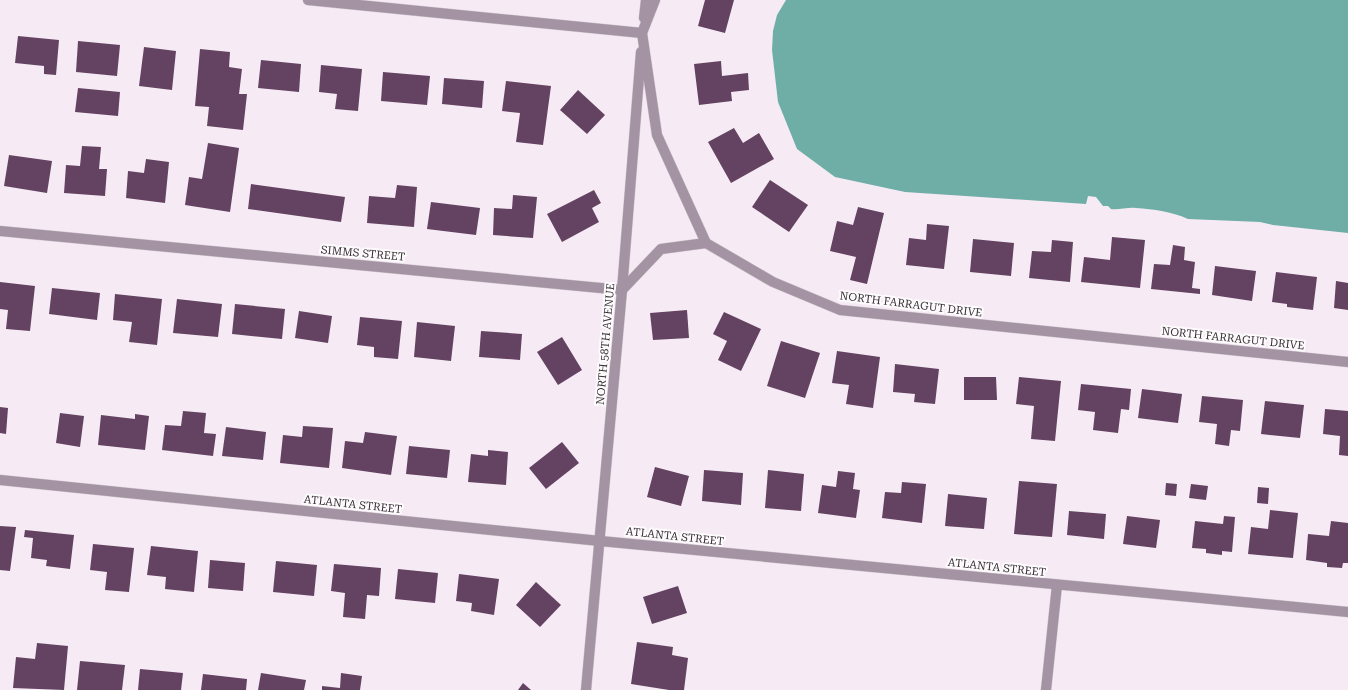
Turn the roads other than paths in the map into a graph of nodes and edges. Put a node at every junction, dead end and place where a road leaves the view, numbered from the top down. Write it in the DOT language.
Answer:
graph roads {
  1 [pos="308,0"];
  2 [pos="646,0"];
  3 [pos="655,0"];
  4 [pos="642,33"];
  5 [pos="0,231"];
  6 [pos="706,243"];
  7 [pos="622,290"];
  8 [pos="1348,362"];
  9 [pos="0,480"];
  10 [pos="600,541"];
  11 [pos="1057,585"];
  12 [pos="1348,612"];
  13 [pos="586,690"];
  14 [pos="1046,690"];
  1 -- 4 [label="street"];
  2 -- 4 [label="street, NORTH 58TH AVENUE"];
  3 -- 4 [label="street"];
  4 -- 6 [label="street"];
  4 -- 7 [label="street, NORTH 58TH AVENUE"];
  5 -- 7 [label="street, SIMMS STREET"];
  6 -- 7 [label="street"];
  6 -- 8 [label="street, NORTH FARRAGUT DRIVE"];
  7 -- 10 [label="street, NORTH 58TH AVENUE"];
  9 -- 10 [label="street, ATLANTA STREET"];
  10 -- 11 [label="street, ATLANTA STREET"];
  10 -- 13 [label="street, NORTH 58TH AVENUE"];
  11 -- 12 [label="street, ATLANTA STREET"];
  11 -- 14 [label="street"];
}
